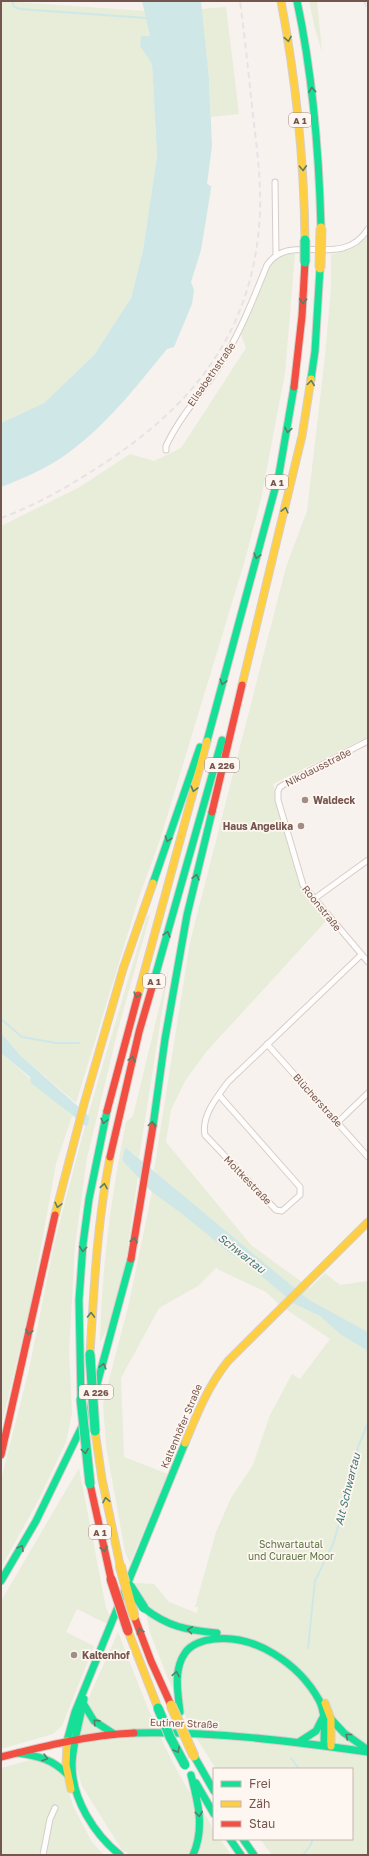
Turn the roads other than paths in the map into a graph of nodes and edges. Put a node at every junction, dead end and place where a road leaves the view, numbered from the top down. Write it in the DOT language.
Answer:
graph roads {
  1 [pos="281,1"];
  2 [pos="297,1"];
  3 [pos="275,182"];
  4 [pos="368,229"];
  5 [pos="276,254"];
  6 [pos="166,450"];
  7 [pos="258,616"];
  8 [pos="219,697"];
  9 [pos="368,741"];
  10 [pos="278,800"];
  11 [pos="368,860"];
  12 [pos="314,899"];
  13 [pos="361,955"];
  14 [pos="368,962"];
  15 [pos="268,1044"];
  16 [pos="368,1093"];
  17 [pos="219,1095"];
  18 [pos="338,1122"];
  19 [pos="368,1157"];
  20 [pos="368,1222"];
  21 [pos="1,1456"];
  22 [pos="120,1565"];
  23 [pos="1,1581"];
  24 [pos="86,1686"];
  25 [pos="83,1703"];
  26 [pos="328,1718"];
  27 [pos="115,1734"];
  28 [pos="71,1740"];
  29 [pos="299,1742"];
  30 [pos="327,1746"];
  31 [pos="368,1751"];
  32 [pos="18,1753"];
  33 [pos="196,1754"];
  34 [pos="1,1757"];
  35 [pos="67,1774"];
  36 [pos="191,1775"];
  37 [pos="213,1789"];
  38 [pos="55,1808"];
  39 [pos="213,1812"];
  40 [pos="231,1840"];
  41 [pos="244,1840"];
  42 [pos="43,1855"];
  43 [pos="112,1855"];
  44 [pos="120,1855"];
  45 [pos="193,1855"];
  46 [pos="241,1855"];
  47 [pos="254,1855"];
  1 -- 8 [label="main road, A 1, one-way, bridge"];
  7 -- 2 [label="main road, A 1, one-way, bridge"];
  3 -- 5 [label="street"];
  4 -- 5 [label="street"];
  5 -- 6 [label="street, Elisabethstraße"];
  22 -- 7 [label="main road, A 1, one-way, bridge"];
  23 -- 7 [label="main road, A 226, one-way"];
  8 -- 21 [label="main road, A 226, one-way"];
  8 -- 36 [label="main road, A 1, one-way, bridge"];
  9 -- 10 [label="street, Nikolausstraße"];
  10 -- 12 [label="street, Roonstraße"];
  11 -- 12 [label="street"];
  12 -- 13 [label="street, Roonstraße"];
  13 -- 14 [label="street, Roonstraße"];
  13 -- 15 [label="street, Moltkestraße"];
  15 -- 17 [label="street, Moltkestraße"];
  15 -- 18 [label="street, Blücherstraße"];
  16 -- 18 [label="street"];
  17 -- 17 [label="street, Moltkestraße"];
  18 -- 19 [label="street, Blücherstraße"];
  20 -- 24 [label="main road, Kaltenhöfer Straße"];
  26 -- 22 [label="main road, one-way, bridge"];
  33 -- 22 [label="main road, A 1, one-way, bridge"];
  24 -- 25 [label="main road, Kaltenhöfer Straße"];
  24 -- 28 [label="main road, Kaltenhöfer Straße"];
  27 -- 25 [label="main road, one-way"];
  25 -- 28 [label="main road, Kaltenhöfer Straße"];
  26 -- 29 [label="main road"];
  26 -- 30 [label="main road"];
  31 -- 26 [label="main road, one-way"];
  33 -- 26 [label="main road, one-way"];
  27 -- 28 [label="main road, Eutiner Straße"];
  27 -- 29 [label="main road, Eutiner Straße"];
  28 -- 32 [label="main road, Eutiner Straße"];
  28 -- 35 [label="main road"];
  28 -- 44 [label="main road"];
  29 -- 30 [label="main road, Eutiner Straße"];
  30 -- 31 [label="main road, Eutiner Straße"];
  32 -- 34 [label="main road, Eutiner Straße"];
  32 -- 35 [label="main road, one-way"];
  33 -- 37 [label="main road, A 1"];
  35 -- 43 [label="main road"];
  36 -- 39 [label="main road, A 1"];
  36 -- 45 [label="main road, one-way"];
  38 -- 42 [label="street"];
  40 -- 46 [label="main road"];
  41 -- 47 [label="main road"];
}
